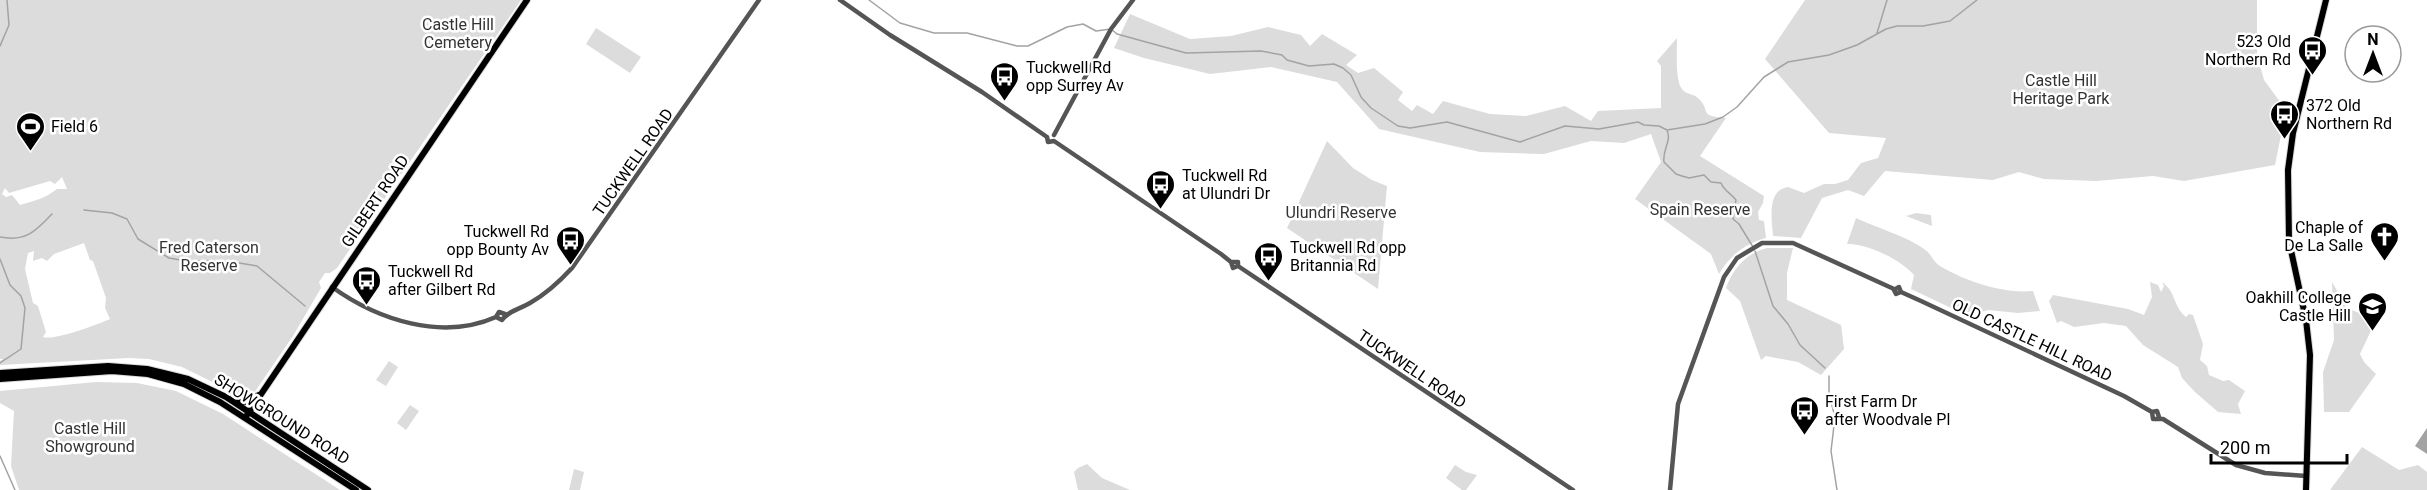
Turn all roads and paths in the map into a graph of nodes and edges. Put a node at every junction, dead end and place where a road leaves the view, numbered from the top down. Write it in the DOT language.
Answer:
graph roads {
  1 [pos="527,0"];
  2 [pos="759,0"];
  3 [pos="840,0"];
  4 [pos="1133,0"];
  5 [pos="2326,0"];
  6 [pos="1054,138"];
  7 [pos="332,287"];
  8 [pos="0,373"];
  9 [pos="8,375"];
  10 [pos="0,379"];
  11 [pos="261,394"];
  12 [pos="226,397"];
  13 [pos="247,415"];
  14 [pos="2306,476"];
  15 [pos="356,490"];
  16 [pos="368,490"];
  17 [pos="1573,490"];
  18 [pos="1670,490"];
  19 [pos="2306,490"];
  1 -- 7 [label="main road, GILBERT ROAD"];
  2 -- 7 [label="street, TUCKWELL ROAD"];
  3 -- 6 [label="street"];
  4 -- 6 [label="street"];
  5 -- 14 [label="main road"];
  6 -- 17 [label="street, TUCKWELL ROAD"];
  7 -- 11 [label="main road, GILBERT ROAD"];
  8 -- 9 [label="main road, SHOWGROUND ROAD"];
  9 -- 10 [label="main road, SHOWGROUND ROAD"];
  9 -- 12 [label="main road, SHOWGROUND ROAD"];
  9 -- 13 [label="main road, SHOWGROUND ROAD"];
  11 -- 12 [label="main road"];
  11 -- 13 [label="main road, GILBERT ROAD"];
  12 -- 13 [label="main road, SHOWGROUND ROAD"];
  13 -- 15 [label="main road, SHOWGROUND ROAD"];
  13 -- 16 [label="main road, SHOWGROUND ROAD"];
  14 -- 18 [label="street, OLD CASTLE HILL ROAD"];
  14 -- 19 [label="main road"];
}
